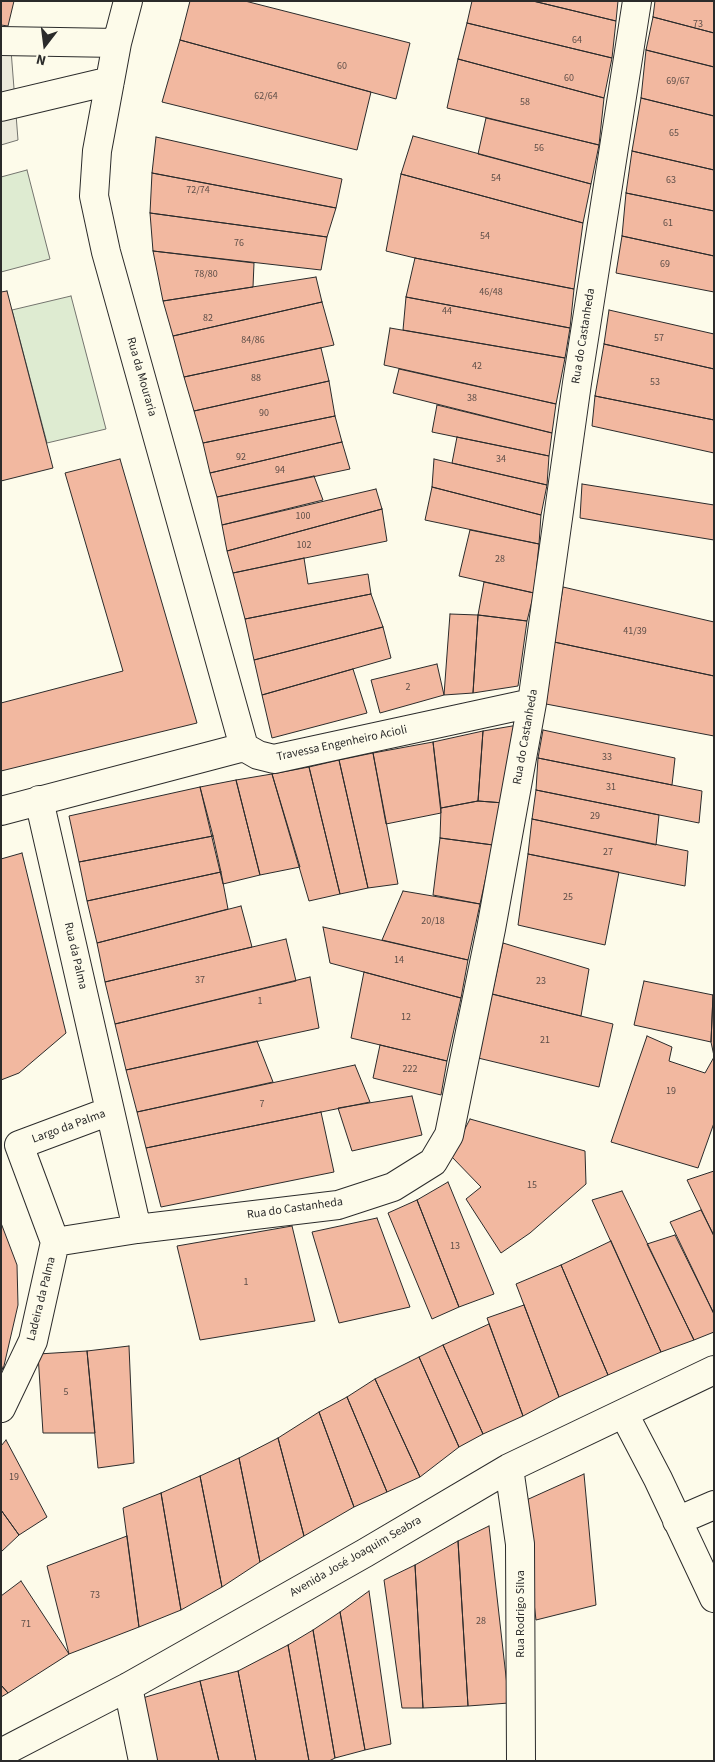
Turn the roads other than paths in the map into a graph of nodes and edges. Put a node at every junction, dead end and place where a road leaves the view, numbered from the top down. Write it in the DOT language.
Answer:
graph roads {
  1 [pos="128,1"];
  2 [pos="637,1"];
  3 [pos="1,41"];
  4 [pos="117,43"];
  5 [pos="110,81"];
  6 [pos="1,107"];
  7 [pos="532,703"];
  8 [pos="244,747"];
  9 [pos="40,800"];
  10 [pos="1,811"];
  11 [pos="110,1111"];
  12 [pos="10,1149"];
  13 [pos="137,1229"];
  14 [pos="55,1242"];
  15 [pos="714,1370"];
  16 [pos="1,1408"];
  17 [pos="624,1414"];
  18 [pos="510,1468"];
  19 [pos="714,1505"];
  20 [pos="677,1521"];
  21 [pos="714,1598"];
  22 [pos="128,1687"];
  23 [pos="1,1753"];
  24 [pos="143,1761"];
  25 [pos="521,1761"];
  1 -- 4 [label="street, Rua da Mouraria"];
  2 -- 7 [label="street, Rua do Castanheda"];
  3 -- 4 [label="street"];
  4 -- 5 [label="street, Rua da Mouraria"];
  5 -- 6 [label="street"];
  5 -- 8 [label="street, Rua da Mouraria"];
  7 -- 8 [label="street, Travessa Engenheiro Acioli"];
  7 -- 13 [label="street, Rua do Castanheda"];
  8 -- 9 [label="street"];
  9 -- 10 [label="street"];
  9 -- 11 [label="street, Rua da Palma"];
  11 -- 12 [label="street, Largo da Palma"];
  11 -- 13 [label="street, Largo da Palma"];
  12 -- 14 [label="street, Largo da Palma"];
  13 -- 14 [label="street"];
  14 -- 16 [label="street, Ladeira da Palma"];
  15 -- 17 [label="street, Avenida José Joaquim Seabra"];
  17 -- 18 [label="street, Avenida José Joaquim Seabra"];
  17 -- 20 [label="street"];
  18 -- 22 [label="street, Avenida José Joaquim Seabra"];
  18 -- 25 [label="street, Rua Rodrigo Silva"];
  19 -- 20 [label="street"];
  20 -- 21 [label="street"];
  22 -- 23 [label="street, Avenida José Joaquim Seabra"];
  22 -- 24 [label="street"];
}
